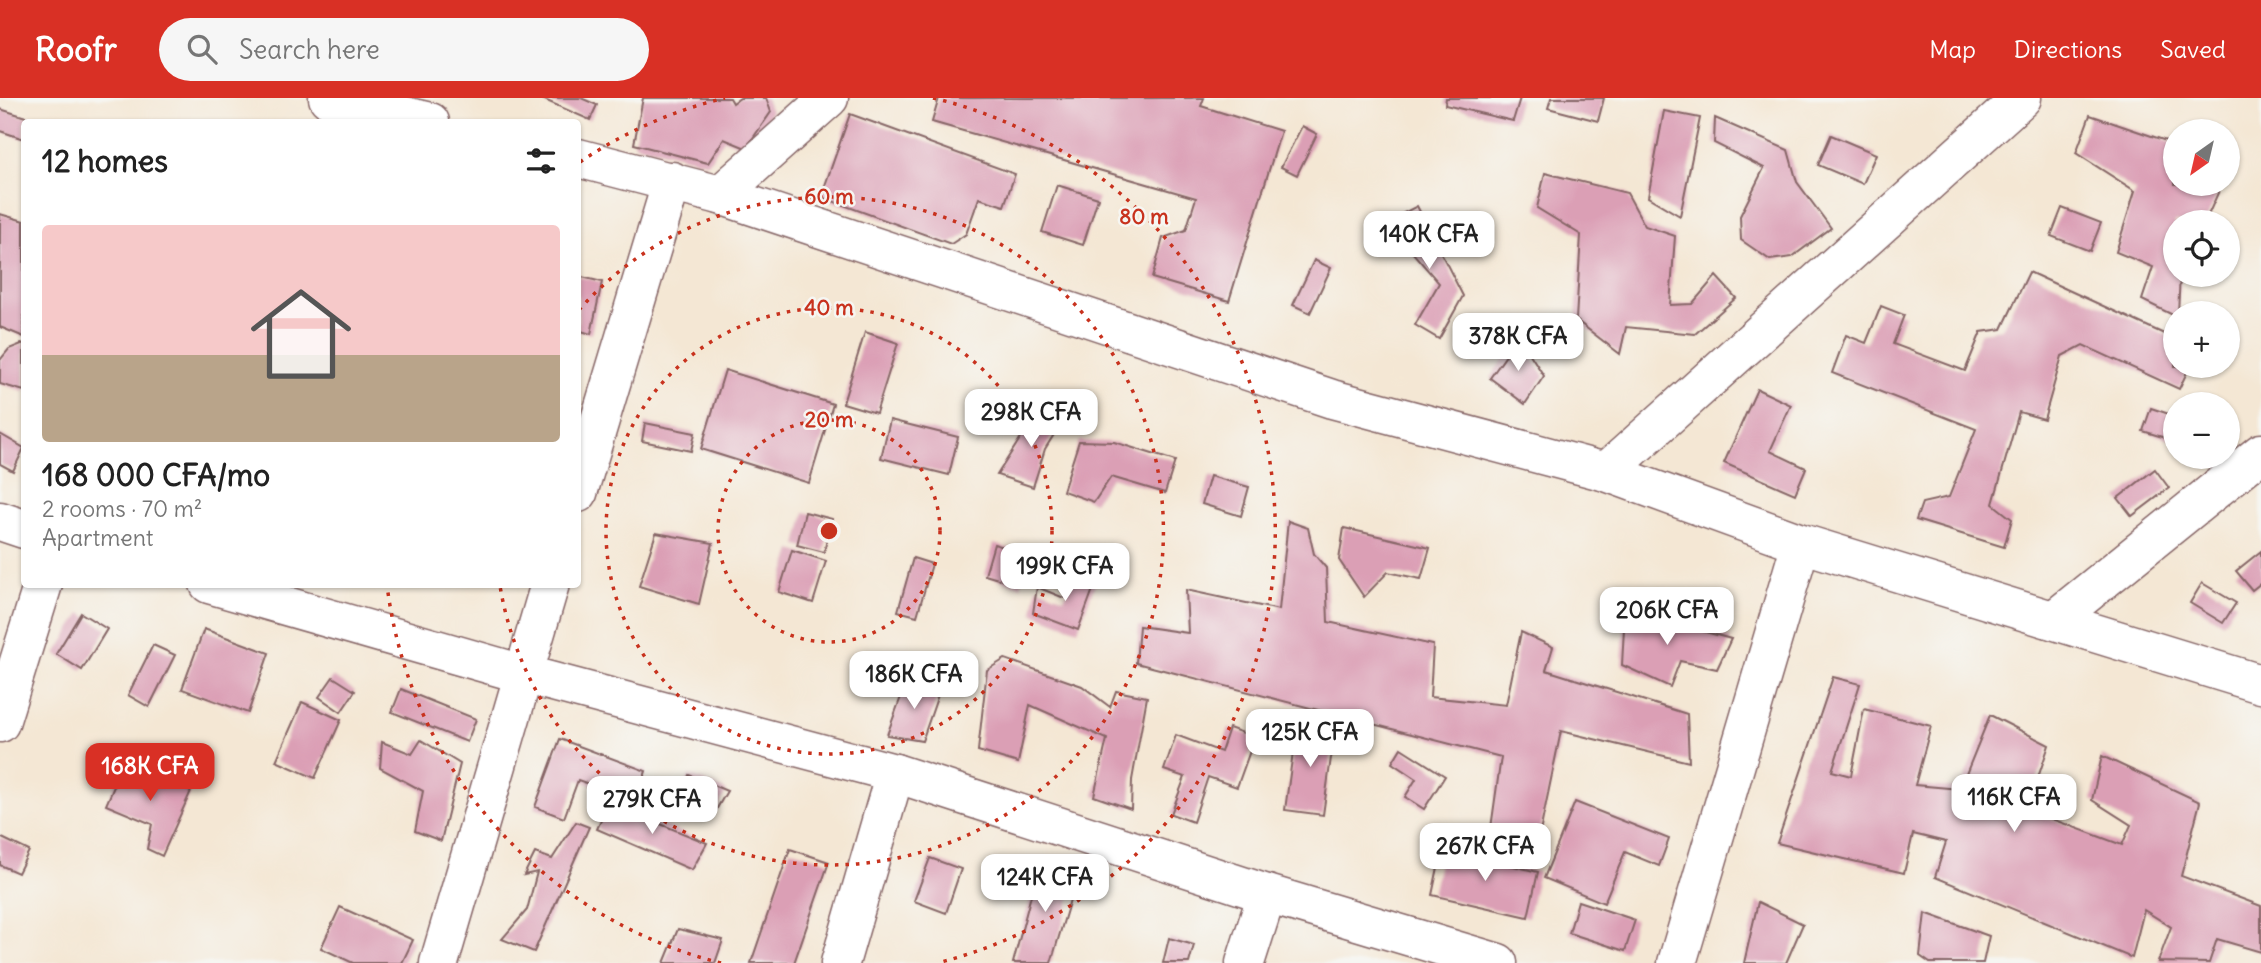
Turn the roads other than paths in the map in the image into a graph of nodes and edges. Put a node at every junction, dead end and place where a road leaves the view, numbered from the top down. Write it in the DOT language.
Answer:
graph roads {
  1 [pos="328,98"];
  2 [pos="829,98"];
  3 [pos="2022,98"];
  4 [pos="417,119"];
  5 [pos="581,159"];
  6 [pos="672,181"];
  7 [pos="720,195"];
  8 [pos="2261,453"];
  9 [pos="1606,472"];
  10 [pos="581,483"];
  11 [pos="0,521"];
  12 [pos="21,528"];
  13 [pos="1801,542"];
  14 [pos="42,588"];
  15 [pos="223,588"];
  16 [pos="549,588"];
  17 [pos="2054,620"];
  18 [pos="523,674"];
  19 [pos="2261,684"];
  20 [pos="0,723"];
  21 [pos="895,773"];
  22 [pos="1267,894"];
  23 [pos="439,963"];
  24 [pos="841,963"];
  25 [pos="1245,963"];
  26 [pos="1499,963"];
  27 [pos="1677,963"];
  1 -- 4 [label="street"];
  2 -- 7 [label="street"];
  3 -- 9 [label="street"];
  5 -- 6 [label="street"];
  6 -- 7 [label="street"];
  6 -- 10 [label="street"];
  7 -- 9 [label="street"];
  8 -- 17 [label="street"];
  9 -- 13 [label="street"];
  11 -- 12 [label="street"];
  13 -- 17 [label="street"];
  13 -- 27 [label="street"];
  14 -- 20 [label="street"];
  15 -- 18 [label="street"];
  16 -- 18 [label="street"];
  17 -- 19 [label="street"];
  18 -- 21 [label="street"];
  18 -- 23 [label="street"];
  21 -- 22 [label="street"];
  21 -- 24 [label="street"];
  22 -- 25 [label="street"];
  22 -- 26 [label="street"];
}
